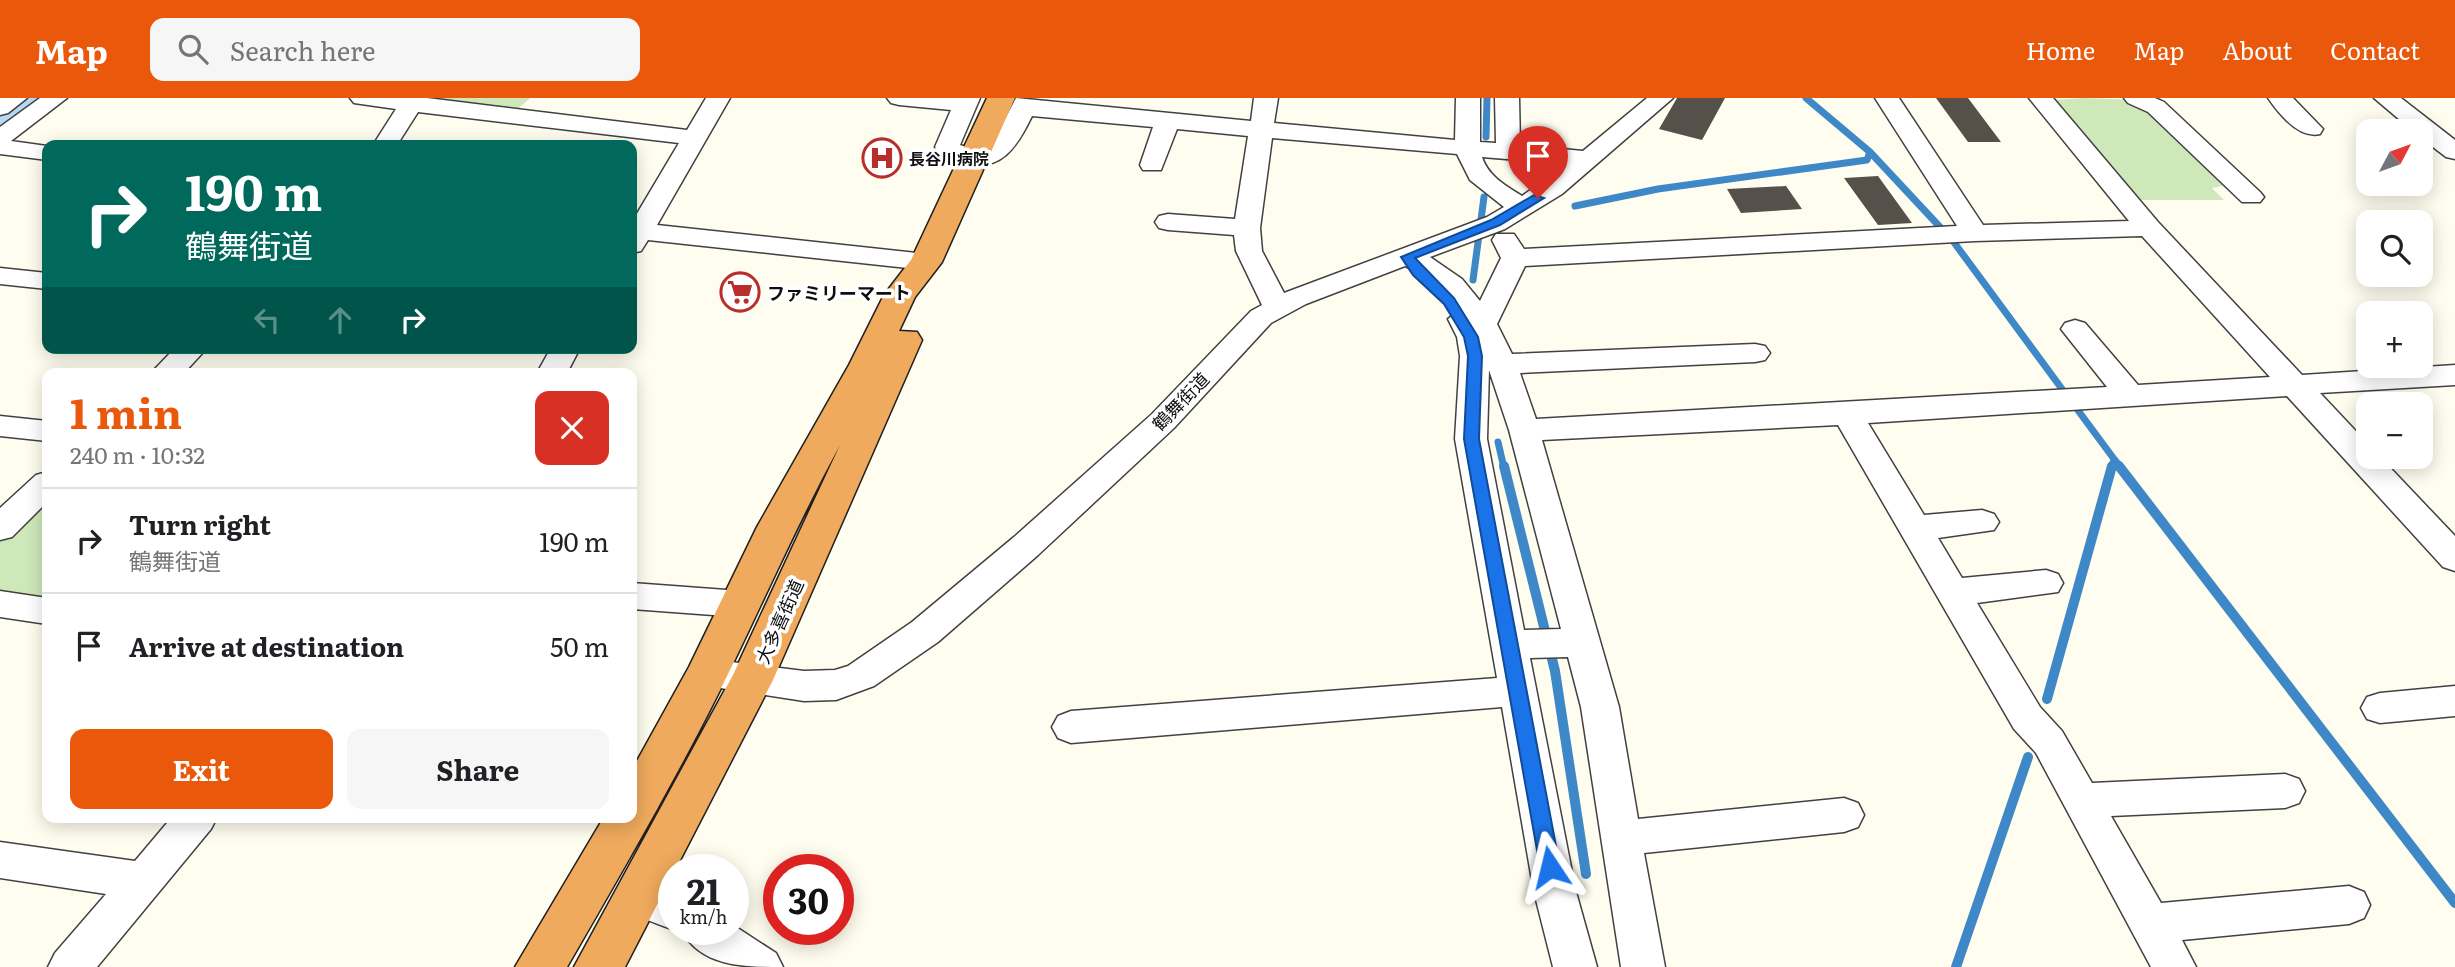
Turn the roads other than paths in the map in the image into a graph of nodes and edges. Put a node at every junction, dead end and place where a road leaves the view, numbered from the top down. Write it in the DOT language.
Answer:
graph roads {
  1 [pos="15,98"];
  2 [pos="55,98"];
  3 [pos="362,98"];
  4 [pos="536,98"];
  5 [pos="718,98"];
  6 [pos="899,98"];
  7 [pos="1266,98"];
  8 [pos="1468,98"];
  9 [pos="1507,98"];
  10 [pos="1661,98"];
  11 [pos="1887,98"];
  12 [pos="2041,98"];
  13 [pos="2136,98"];
  14 [pos="2280,98"];
  15 [pos="2386,98"];
  16 [pos="414,101"];
  17 [pos="967,101"];
  18 [pos="1017,101"];
  19 [pos="0,108"];
  20 [pos="516,117"];
  21 [pos="1168,120"];
  22 [pos="1261,128"];
  23 [pos="2311,129"];
  24 [pos="0,138"];
  25 [pos="695,138"];
  26 [pos="388,140"];
  27 [pos="1466,145"];
  28 [pos="0,147"];
  29 [pos="1508,150"];
  30 [pos="42,152"];
  31 [pos="2455,152"];
  32 [pos="973,158"];
  33 [pos="1589,159"];
  34 [pos="1152,164"];
  35 [pos="2251,197"];
  36 [pos="1524,208"];
  37 [pos="1168,222"];
  38 [pos="1496,223"];
  39 [pos="1247,228"];
  40 [pos="2149,228"];
  41 [pos="637,232"];
  42 [pos="1957,234"];
  43 [pos="637,235"];
  44 [pos="1407,257"];
  45 [pos="1515,258"];
  46 [pos="926,262"];
  47 [pos="0,276"];
  48 [pos="42,280"];
  49 [pos="1277,306"];
  50 [pos="1483,324"];
  51 [pos="2075,329"];
  52 [pos="1755,353"];
  53 [pos="187,354"];
  54 [pos="1502,364"];
  55 [pos="171,368"];
  56 [pos="2455,375"];
  57 [pos="2294,385"];
  58 [pos="2130,396"];
  59 [pos="1847,414"];
  60 [pos="0,426"];
  61 [pos="42,430"];
  62 [pos="1524,430"];
  63 [pos="42,488"];
  64 [pos="1982,522"];
  65 [pos="0,528"];
  66 [pos="1913,528"];
  67 [pos="2455,558"];
  68 [pos="2046,583"];
  69 [pos="1950,592"];
  70 [pos="637,596"];
  71 [pos="0,604"];
  72 [pos="740,604"];
  73 [pos="42,610"];
  74 [pos="1584,643"];
  75 [pos="1508,644"];
  76 [pos="707,674"];
  77 [pos="752,680"];
  78 [pos="1518,691"];
  79 [pos="2455,701"];
  80 [pos="2380,708"];
  81 [pos="1071,727"];
  82 [pos="2285,791"];
  83 [pos="2081,800"];
  84 [pos="637,803"];
  85 [pos="1844,815"];
  86 [pos="192,823"];
  87 [pos="625,823"];
  88 [pos="1622,838"];
  89 [pos="0,860"];
  90 [pos="141,880"];
  91 [pos="657,903"];
  92 [pos="2349,905"];
  93 [pos="2150,923"];
  94 [pos="727,945"];
  95 [pos="70,967"];
  96 [pos="540,967"];
  97 [pos="599,967"];
  98 [pos="761,967"];
  99 [pos="1575,967"];
  100 [pos="1643,967"];
  101 [pos="2174,967"];
  1 -- 19 [label="street"];
  2 -- 24 [label="street"];
  3 -- 16 [label="street"];
  4 -- 20 [label="street"];
  5 -- 25 [label="street"];
  6 -- 17 [label="street"];
  7 -- 22 [label="street"];
  8 -- 27 [label="street"];
  9 -- 29 [label="street"];
  10 -- 33 [label="street, 鶴舞街道"];
  11 -- 42 [label="street"];
  12 -- 40 [label="street"];
  13 -- 35 [label="street"];
  14 -- 23 [label="street"];
  15 -- 31 [label="street"];
  16 -- 20 [label="street"];
  16 -- 26 [label="street"];
  17 -- 32 [label="street"];
  18 -- 21 [label="street"];
  18 -- 32 [label="highway, 大多喜街道"];
  20 -- 25 [label="street"];
  21 -- 22 [label="street"];
  21 -- 34 [label="street"];
  22 -- 27 [label="street"];
  22 -- 39 [label="street"];
  25 -- 41 [label="street"];
  27 -- 29 [label="street"];
  27 -- 36 [label="street"];
  28 -- 30 [label="street"];
  29 -- 33 [label="street"];
  32 -- 46 [label="highway, 大多喜街道"];
  33 -- 36 [label="street, 鶴舞街道"];
  36 -- 38 [label="street, 鶴舞街道"];
  37 -- 39 [label="street"];
  38 -- 44 [label="street, 鶴舞街道"];
  38 -- 45 [label="street"];
  39 -- 49 [label="street"];
  40 -- 42 [label="street"];
  40 -- 57 [label="street"];
  42 -- 45 [label="street"];
  43 -- 46 [label="street"];
  44 -- 49 [label="street, 鶴舞街道"];
  44 -- 50 [label="street"];
  44 -- 75 [label="street"];
  45 -- 50 [label="street"];
  46 -- 72 [label="highway, 大多喜街道"];
  46 -- 77 [label="highway, 大多喜街道"];
  47 -- 48 [label="street"];
  49 -- 77 [label="street, 鶴舞街道"];
  50 -- 54 [label="street"];
  51 -- 58 [label="street"];
  52 -- 54 [label="street"];
  53 -- 55 [label="street"];
  54 -- 62 [label="street"];
  56 -- 57 [label="street"];
  57 -- 58 [label="street"];
  57 -- 67 [label="street"];
  58 -- 59 [label="street"];
  59 -- 62 [label="street"];
  59 -- 66 [label="street"];
  60 -- 61 [label="street"];
  62 -- 74 [label="street"];
  63 -- 65 [label="street"];
  64 -- 66 [label="street"];
  66 -- 69 [label="street"];
  68 -- 69 [label="street"];
  69 -- 83 [label="street"];
  70 -- 72 [label="street"];
  71 -- 73 [label="street"];
  72 -- 76 [label="highway, 大多喜街道"];
  74 -- 75 [label="street"];
  74 -- 88 [label="street"];
  75 -- 78 [label="street"];
  76 -- 77 [label="street, 鶴舞街道"];
  76 -- 84 [label="highway, 大多喜街道"];
  77 -- 91 [label="highway, 大多喜街道"];
  78 -- 81 [label="street"];
  78 -- 99 [label="street"];
  79 -- 80 [label="street"];
  82 -- 83 [label="street"];
  83 -- 93 [label="street"];
  85 -- 88 [label="street"];
  86 -- 90 [label="street"];
  87 -- 96 [label="highway"];
  88 -- 100 [label="street"];
  89 -- 90 [label="street"];
  90 -- 95 [label="street"];
  91 -- 97 [label="highway, 大多喜街道"];
  92 -- 93 [label="street"];
  93 -- 101 [label="street"];
  94 -- 98 [label="street"];
}
